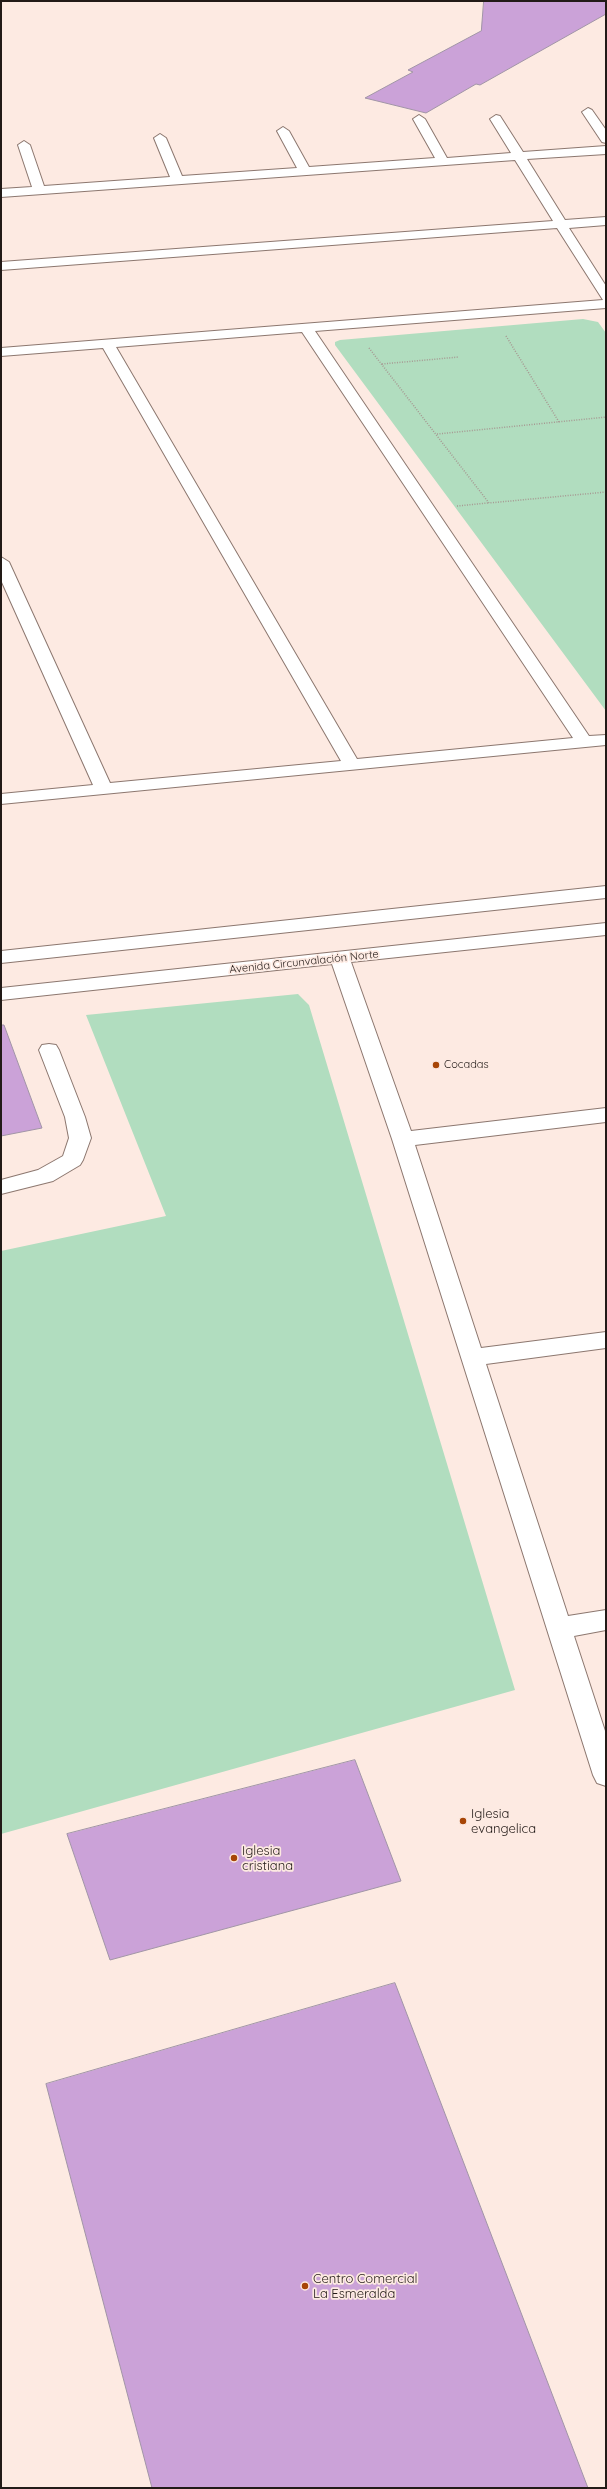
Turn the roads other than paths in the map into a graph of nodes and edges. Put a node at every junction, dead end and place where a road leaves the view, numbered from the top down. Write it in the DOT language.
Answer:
graph roads {
  1 [pos="588,112"];
  2 [pos="496,119"];
  3 [pos="419,120"];
  4 [pos="283,131"];
  5 [pos="160,138"];
  6 [pos="606,139"];
  7 [pos="24,145"];
  8 [pos="606,150"];
  9 [pos="518,157"];
  10 [pos="443,162"];
  11 [pos="305,172"];
  12 [pos="178,181"];
  13 [pos="39,190"];
  14 [pos="1,193"];
  15 [pos="606,221"];
  16 [pos="561,225"];
  17 [pos="1,266"];
  18 [pos="606,296"];
  19 [pos="606,304"];
  20 [pos="306,328"];
  21 [pos="107,343"];
  22 [pos="1,352"];
  23 [pos="1,562"];
  24 [pos="606,740"];
  25 [pos="584,742"];
  26 [pos="352,765"];
  27 [pos="104,789"];
  28 [pos="1,799"];
  29 [pos="606,892"];
  30 [pos="606,929"];
  31 [pos="1,957"];
  32 [pos="340,958"];
  33 [pos="1,994"];
  34 [pos="49,1050"];
  35 [pos="606,1115"];
  36 [pos="404,1139"];
  37 [pos="1,1187"];
  38 [pos="606,1340"];
  39 [pos="472,1358"];
  40 [pos="606,1620"];
  41 [pos="558,1628"];
  42 [pos="606,1775"];
  1 -- 6 [label="street"];
  2 -- 9 [label="street"];
  3 -- 10 [label="street"];
  4 -- 11 [label="street"];
  5 -- 12 [label="street"];
  7 -- 13 [label="street"];
  8 -- 9 [label="street"];
  9 -- 10 [label="street"];
  9 -- 16 [label="street"];
  10 -- 11 [label="street"];
  11 -- 12 [label="street"];
  12 -- 13 [label="street"];
  13 -- 14 [label="street"];
  15 -- 16 [label="street"];
  16 -- 17 [label="street"];
  16 -- 18 [label="street"];
  19 -- 20 [label="street"];
  20 -- 21 [label="street"];
  20 -- 25 [label="street"];
  21 -- 22 [label="street"];
  21 -- 26 [label="street"];
  23 -- 27 [label="street"];
  24 -- 25 [label="street"];
  25 -- 26 [label="street"];
  26 -- 27 [label="street"];
  27 -- 28 [label="street"];
  29 -- 31 [label="street"];
  30 -- 32 [label="street, Avenida Circunvalación Norte"];
  32 -- 33 [label="street, Avenida Circunvalación Norte"];
  32 -- 36 [label="street"];
  34 -- 37 [label="street"];
  35 -- 36 [label="street"];
  36 -- 39 [label="street"];
  38 -- 39 [label="street"];
  39 -- 41 [label="street"];
  40 -- 41 [label="street"];
  41 -- 42 [label="street"];
}
